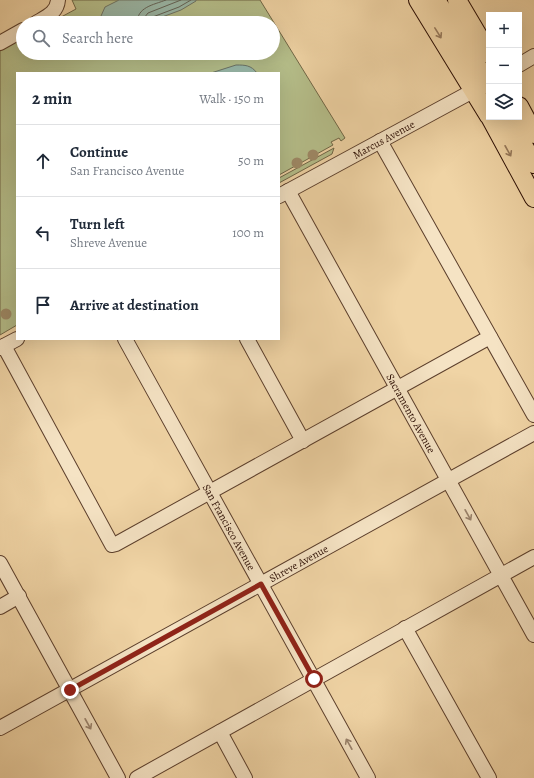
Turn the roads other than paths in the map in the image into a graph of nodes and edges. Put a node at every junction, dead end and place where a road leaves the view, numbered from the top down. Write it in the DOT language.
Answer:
graph roads {
  1 [pos="58,0"];
  2 [pos="418,0"];
  3 [pos="436,0"];
  4 [pos="457,0"];
  5 [pos="48,16"];
  6 [pos="16,34"];
  7 [pos="0,42"];
  8 [pos="486,49"];
  9 [pos="534,56"];
  10 [pos="522,63"];
  11 [pos="485,85"];
  12 [pos="522,112"];
  13 [pos="491,120"];
  14 [pos="509,120"];
  15 [pos="534,134"];
  16 [pos="380,141"];
  17 [pos="534,164"];
  18 [pos="284,194"];
  19 [pos="534,198"];
  20 [pos="490,337"];
  21 [pos="16,340"];
  22 [pos="126,340"];
  23 [pos="248,340"];
  24 [pos="2,347"];
  25 [pos="397,388"];
  26 [pos="534,415"];
  27 [pos="534,433"];
  28 [pos="303,441"];
  29 [pos="449,480"];
  30 [pos="210,492"];
  31 [pos="534,557"];
  32 [pos="0,563"];
  33 [pos="501,575"];
  34 [pos="261,584"];
  35 [pos="19,596"];
  36 [pos="0,606"];
  37 [pos="405,628"];
  38 [pos="534,635"];
  39 [pos="314,679"];
  40 [pos="70,690"];
  41 [pos="0,728"];
  42 [pos="220,732"];
  43 [pos="118,778"];
  44 [pos="137,778"];
  45 [pos="246,778"];
  46 [pos="368,778"];
  47 [pos="488,778"];
  1 -- 5 [label="street"];
  2 -- 11 [label="main road, one-way"];
  3 -- 11 [label="main road"];
  4 -- 8 [label="main road"];
  6 -- 7 [label="street"];
  9 -- 10 [label="street"];
  11 -- 16 [label="street, Marcus Avenue"];
  12 -- 15 [label="main road"];
  13 -- 19 [label="main road, one-way"];
  14 -- 17 [label="main road"];
  16 -- 18 [label="street, Marcus Avenue"];
  16 -- 20 [label="street"];
  18 -- 25 [label="street, Sacramento Avenue"];
  20 -- 25 [label="street"];
  20 -- 26 [label="street"];
  21 -- 24 [label="street"];
  22 -- 30 [label="street, San Francisco Avenue"];
  23 -- 28 [label="street"];
  24 -- 30 [label="street"];
  25 -- 28 [label="street"];
  25 -- 29 [label="street, Sacramento Avenue"];
  27 -- 29 [label="street, Shreve Avenue"];
  28 -- 30 [label="street"];
  29 -- 33 [label="street, Sacramento Avenue, one-way"];
  29 -- 34 [label="street, Shreve Avenue"];
  30 -- 34 [label="street, San Francisco Avenue"];
  31 -- 33 [label="street"];
  32 -- 35 [label="street"];
  33 -- 37 [label="street"];
  33 -- 38 [label="street, Sacramento Avenue"];
  34 -- 39 [label="street, San Francisco Avenue"];
  34 -- 40 [label="street, Shreve Avenue"];
  35 -- 36 [label="street"];
  35 -- 40 [label="street"];
  37 -- 39 [label="street"];
  37 -- 47 [label="street"];
  39 -- 42 [label="street"];
  46 -- 39 [label="street, San Francisco Avenue, one-way"];
  40 -- 41 [label="street, Shreve Avenue"];
  40 -- 43 [label="street, one-way"];
  42 -- 44 [label="street"];
  42 -- 45 [label="street"];
}
